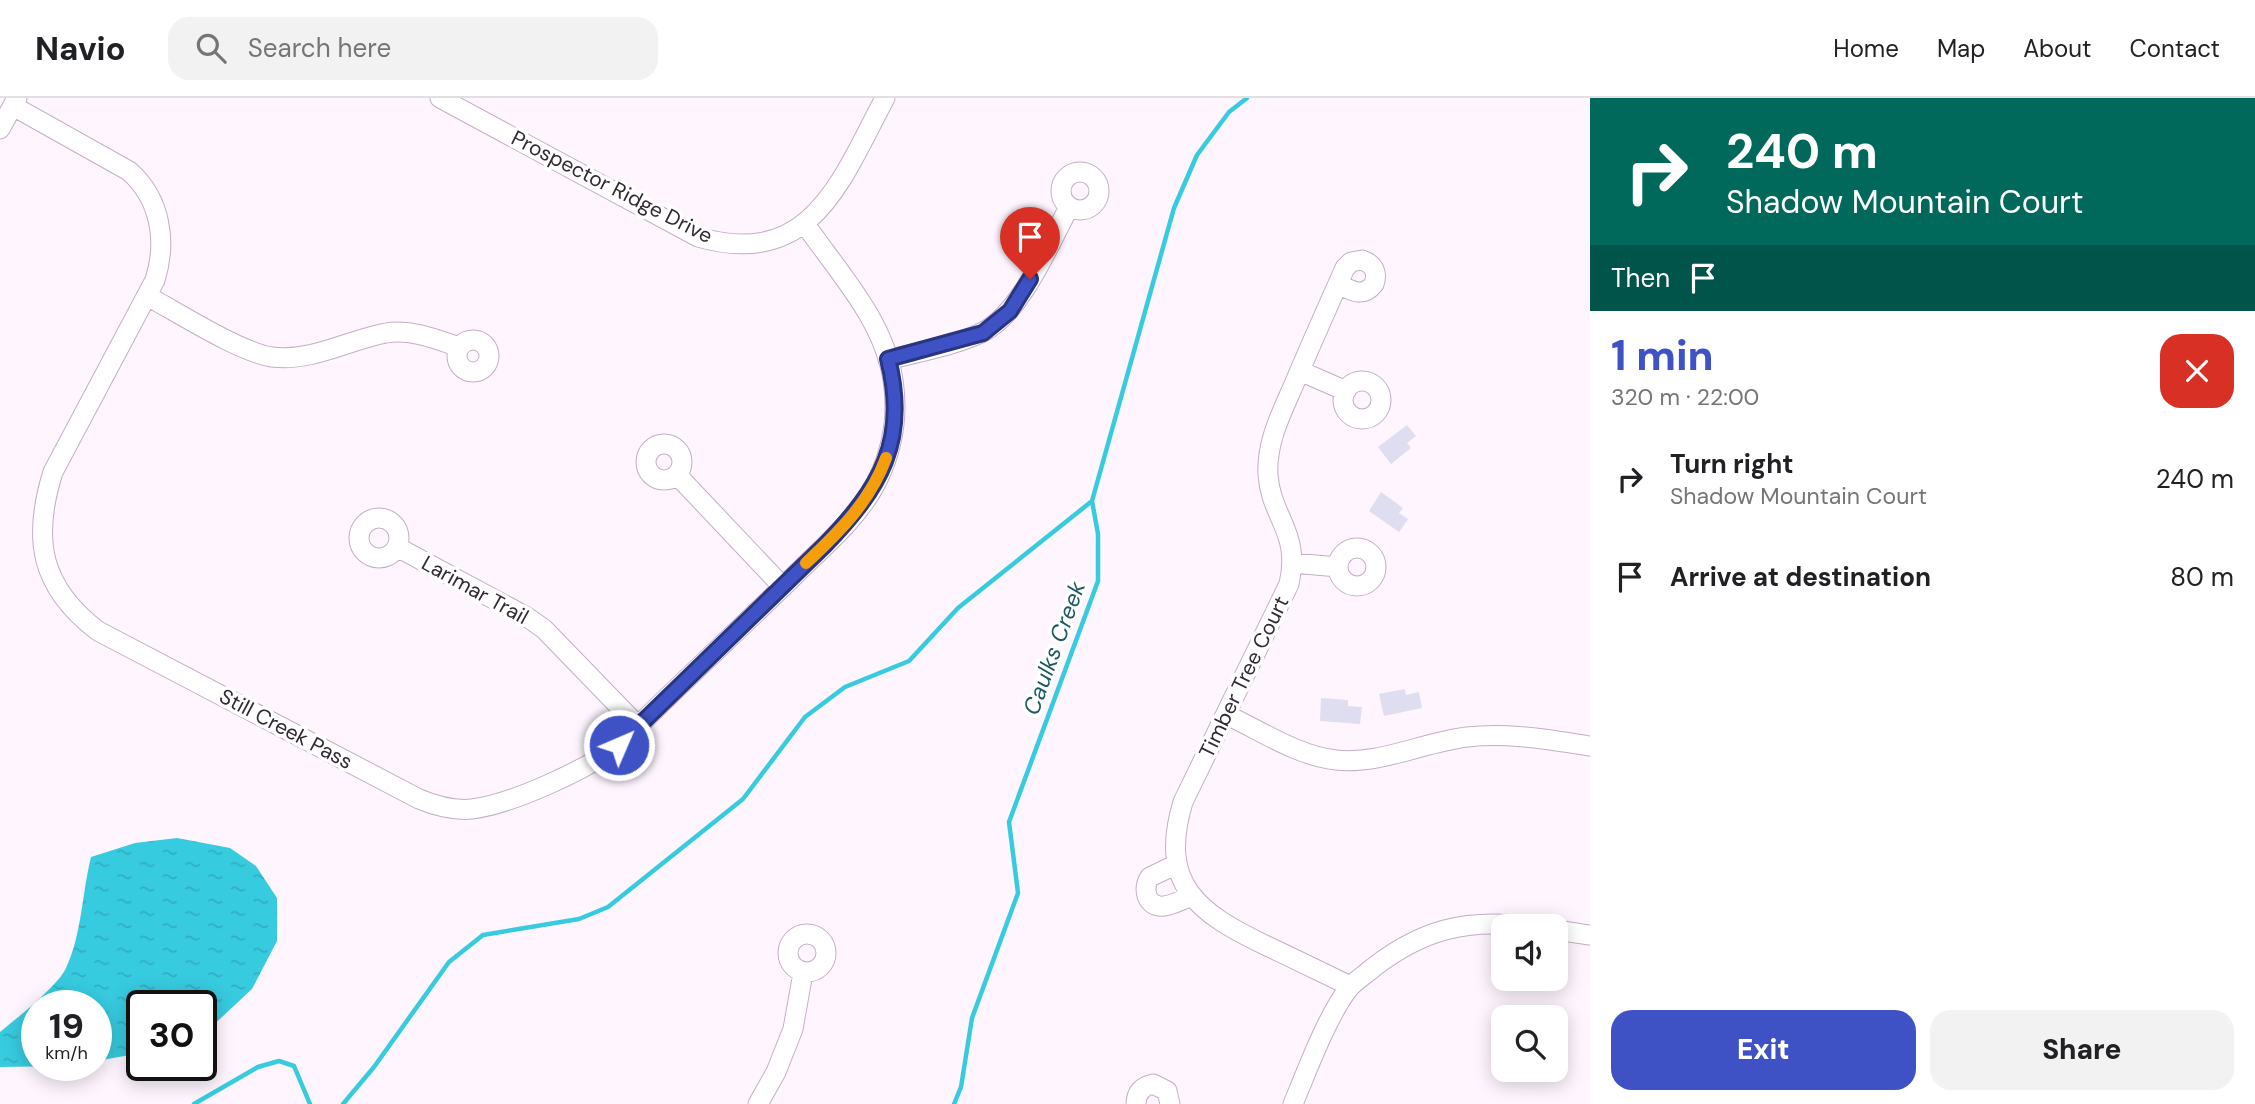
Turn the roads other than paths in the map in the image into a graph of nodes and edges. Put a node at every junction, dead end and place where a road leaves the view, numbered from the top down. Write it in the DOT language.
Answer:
graph roads {
  1 [pos="440,98"];
  2 [pos="885,98"];
  3 [pos="15,102"];
  4 [pos="0,129"];
  5 [pos="1069,207"];
  6 [pos="805,224"];
  7 [pos="1338,284"];
  8 [pos="147,296"];
  9 [pos="459,347"];
  10 [pos="888,359"];
  11 [pos="1300,371"];
  12 [pos="1346,391"];
  13 [pos="677,475"];
  14 [pos="397,547"];
  15 [pos="1293,563"];
  16 [pos="1338,567"];
  17 [pos="783,587"];
  18 [pos="1227,715"];
  19 [pos="638,726"];
  20 [pos="1590,746"];
  21 [pos="1177,864"];
  22 [pos="1192,896"];
  23 [pos="1491,924"];
  24 [pos="1568,932"];
  25 [pos="1590,935"];
  26 [pos="803,973"];
  27 [pos="1350,986"];
  28 [pos="758,1104"];
  29 [pos="1136,1104"];
  30 [pos="1170,1104"];
  31 [pos="1293,1104"];
  1 -- 6 [label="street, Prospector Ridge Drive"];
  2 -- 6 [label="street, Prospector Ridge Drive"];
  3 -- 4 [label="street"];
  3 -- 8 [label="street, Still Creek Pass"];
  5 -- 10 [label="street"];
  6 -- 10 [label="street, Still Creek Pass"];
  7 -- 11 [label="street, Timber Tree Court"];
  8 -- 9 [label="street"];
  8 -- 19 [label="street, Still Creek Pass"];
  10 -- 17 [label="street, Still Creek Pass"];
  11 -- 12 [label="street"];
  11 -- 15 [label="street, Timber Tree Court"];
  13 -- 17 [label="street"];
  14 -- 19 [label="street, Larimar Trail"];
  15 -- 16 [label="street"];
  15 -- 18 [label="street, Timber Tree Court"];
  17 -- 19 [label="street, Still Creek Pass"];
  18 -- 20 [label="street"];
  18 -- 21 [label="street, Timber Tree Court"];
  21 -- 22 [label="street, Timber Tree Court"];
  21 -- 22 [label="street"];
  22 -- 27 [label="street, Timber Tree Court"];
  23 -- 27 [label="street"];
  24 -- 25 [label="street"];
  26 -- 28 [label="street"];
  27 -- 31 [label="street"];
  29 -- 30 [label="street"];
}
